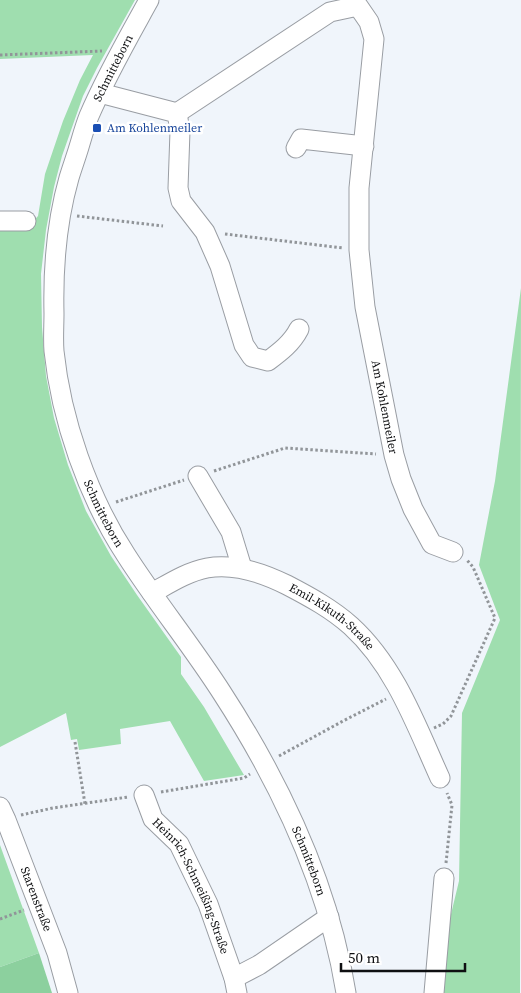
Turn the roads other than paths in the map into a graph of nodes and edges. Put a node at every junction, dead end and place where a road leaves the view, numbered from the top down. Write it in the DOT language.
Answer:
graph roads {
  1 [pos="149,0"];
  2 [pos="359,3"];
  3 [pos="100,92"];
  4 [pos="177,113"];
  5 [pos="364,146"];
  6 [pos="296,148"];
  7 [pos="0,221"];
  8 [pos="26,221"];
  9 [pos="299,329"];
  10 [pos="198,476"];
  11 [pos="453,552"];
  12 [pos="242,568"];
  13 [pos="152,593"];
  14 [pos="440,778"];
  15 [pos="153,793"];
  16 [pos="3,813"];
  17 [pos="444,878"];
  18 [pos="328,917"];
  19 [pos="236,985"];
  20 [pos="68,993"];
  21 [pos="346,993"];
  22 [pos="434,993"];
  1 -- 3 [label="street, Schmitteborn"];
  2 -- 4 [label="street, Am Kohlenmeiler"];
  2 -- 5 [label="street, Am Kohlenmeiler"];
  3 -- 4 [label="street"];
  3 -- 13 [label="street, Schmitteborn"];
  4 -- 9 [label="street"];
  5 -- 6 [label="street"];
  5 -- 11 [label="street, Am Kohlenmeiler"];
  7 -- 8 [label="street"];
  10 -- 12 [label="street"];
  12 -- 13 [label="street, Emil-Kikuth-Straße"];
  12 -- 14 [label="street, Emil-Kikuth-Straße"];
  13 -- 18 [label="street, Schmitteborn"];
  15 -- 19 [label="street, Heinrich-Schmeißing-Straße"];
  16 -- 20 [label="street, Starenstraße"];
  17 -- 22 [label="street"];
  18 -- 19 [label="street, Heinrich-Schmeißing-Straße"];
  18 -- 21 [label="street, Schmitteborn"];
}
